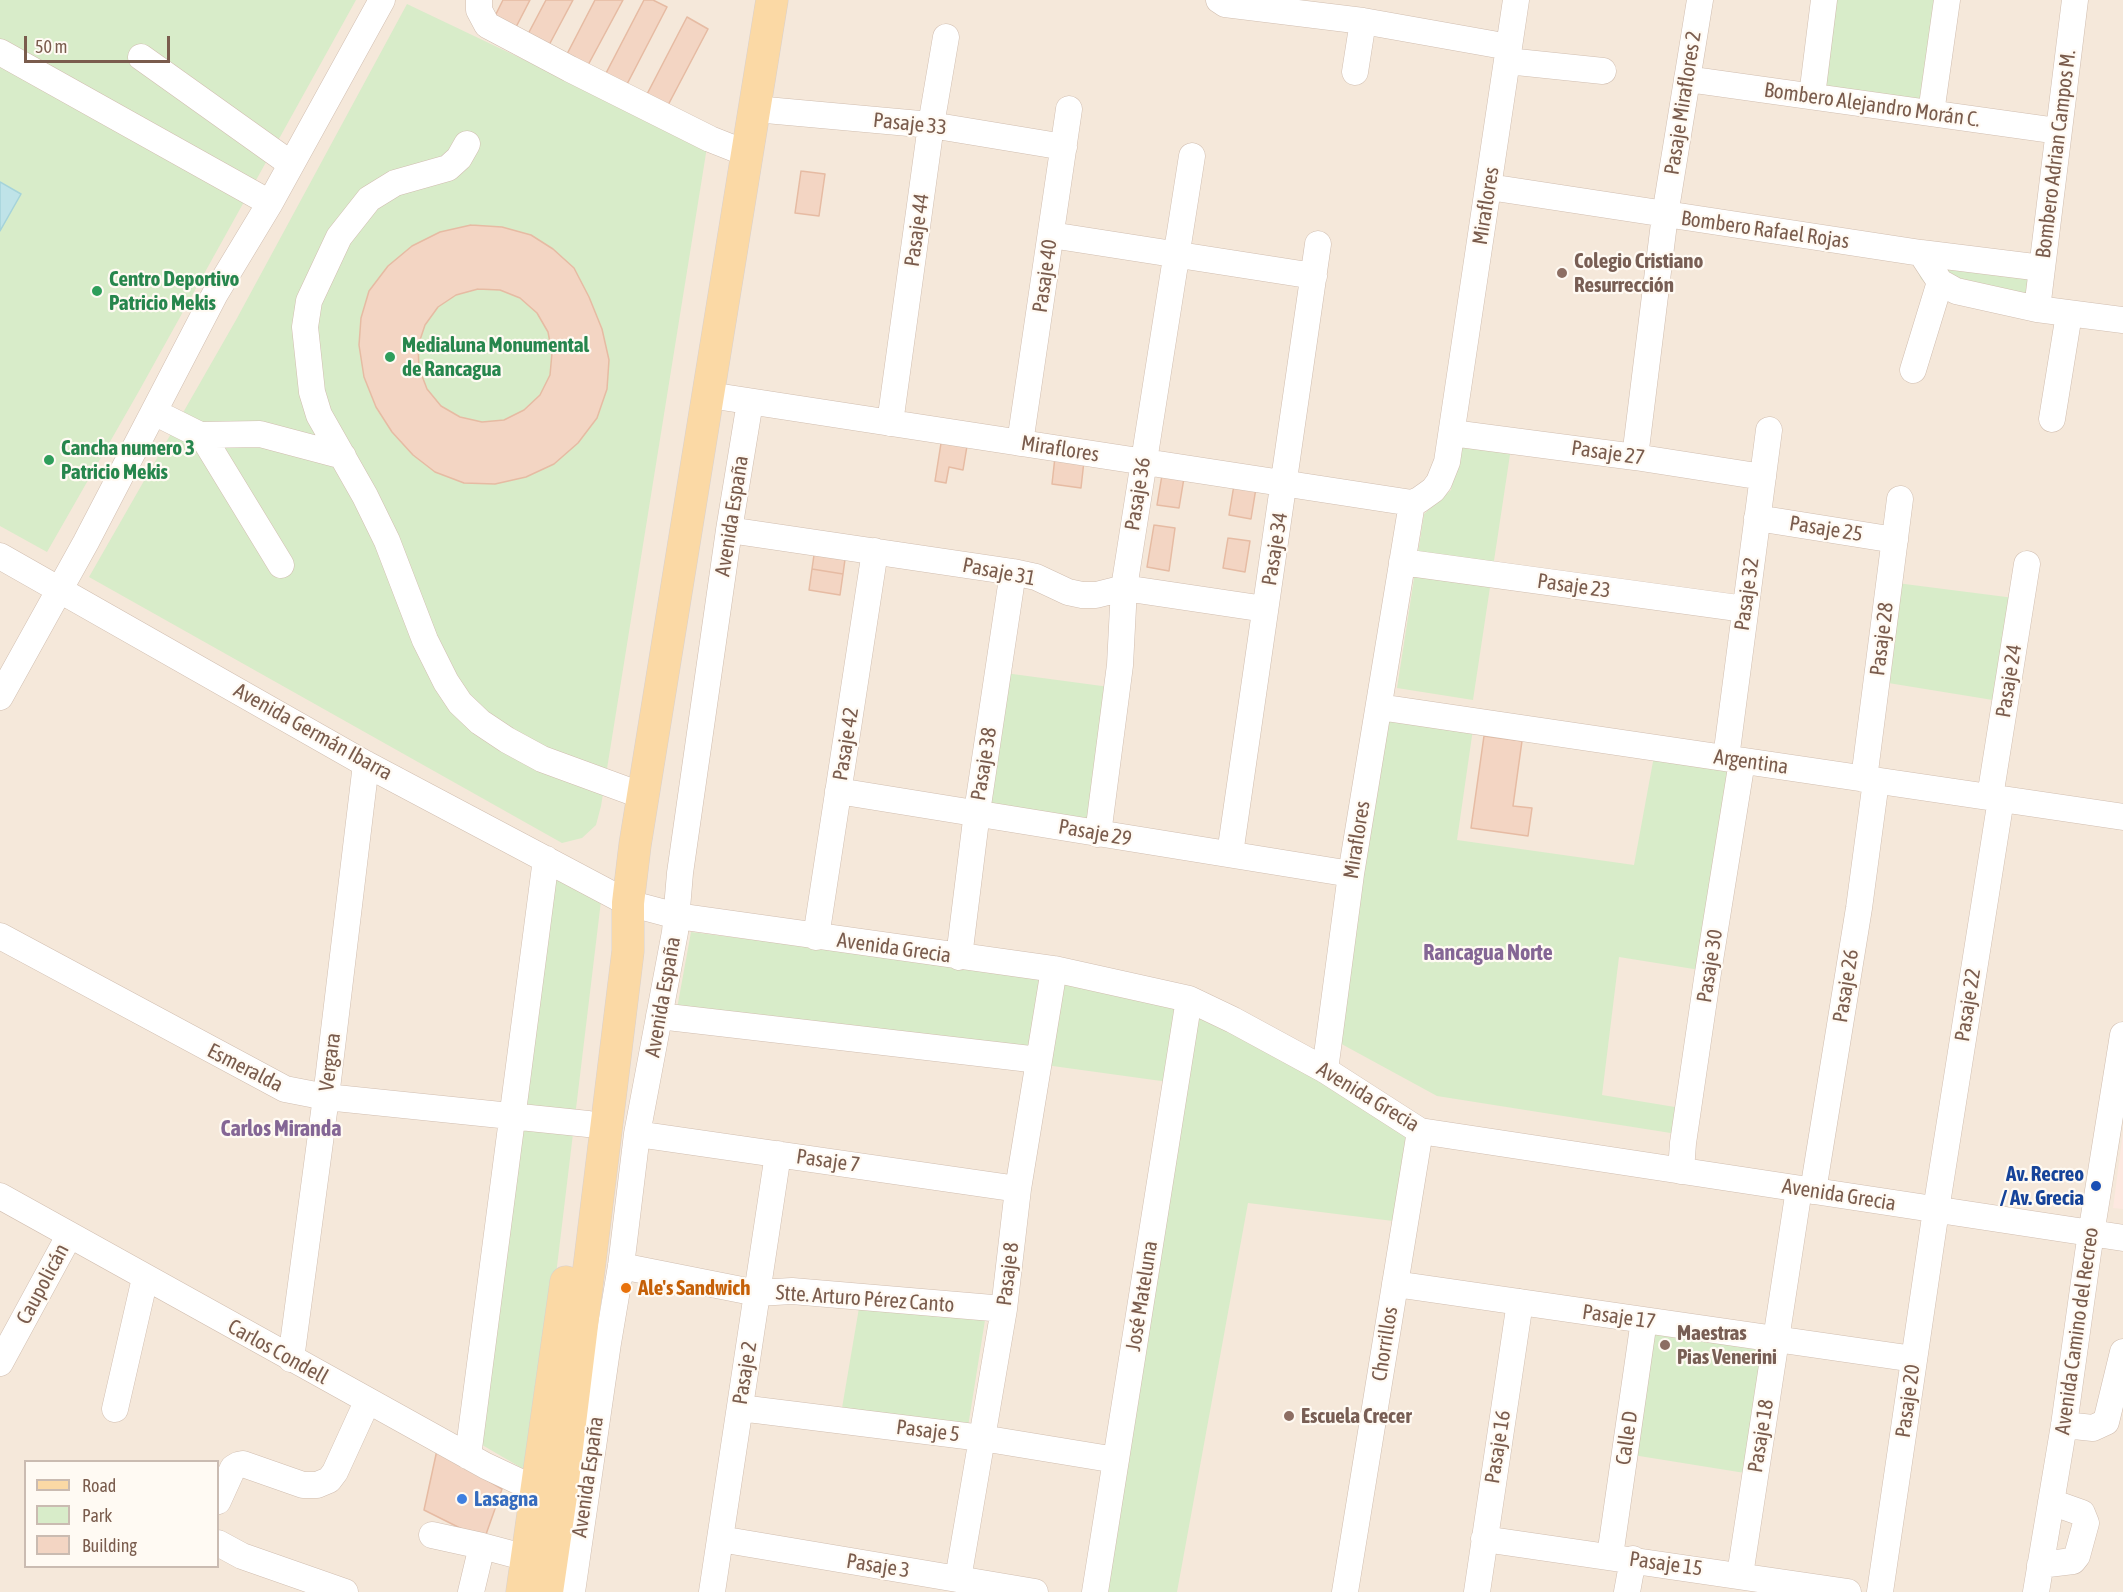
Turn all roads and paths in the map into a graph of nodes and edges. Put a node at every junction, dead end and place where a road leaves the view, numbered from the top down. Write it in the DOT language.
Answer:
graph roads {
  1 [pos="382,0"];
  2 [pos="479,0"];
  3 [pos="772,0"];
  4 [pos="1219,0"];
  5 [pos="1516,0"];
  6 [pos="1700,0"];
  7 [pos="1824,0"];
  8 [pos="1947,0"];
  9 [pos="2075,0"];
  10 [pos="1363,21"];
  11 [pos="946,37"];
  12 [pos="0,52"];
  13 [pos="1508,54"];
  14 [pos="141,57"];
  15 [pos="1603,71"];
  16 [pos="1355,72"];
  17 [pos="1687,79"];
  18 [pos="1812,96"];
  19 [pos="755,109"];
  20 [pos="1069,109"];
  21 [pos="1931,113"];
  22 [pos="931,125"];
  23 [pos="2058,130"];
  24 [pos="467,144"];
  25 [pos="1064,147"];
  26 [pos="748,154"];
  27 [pos="1192,156"];
  28 [pos="291,164"];
  29 [pos="1489,188"];
  30 [pos="270,202"];
  31 [pos="1665,215"];
  32 [pos="1051,235"];
  33 [pos="1318,244"];
  34 [pos="1176,253"];
  35 [pos="1921,253"];
  36 [pos="2042,268"];
  37 [pos="1314,276"];
  38 [pos="1940,282"];
  39 [pos="2037,309"];
  40 [pos="2069,314"];
  41 [pos="2123,320"];
  42 [pos="1913,370"];
  43 [pos="709,395"];
  44 [pos="750,402"];
  45 [pos="154,411"];
  46 [pos="2052,419"];
  47 [pos="890,423"];
  48 [pos="1769,430"];
  49 [pos="1452,433"];
  50 [pos="200,435"];
  51 [pos="1020,443"];
  52 [pos="343,456"];
  53 [pos="1635,457"];
  54 [pos="1143,462"];
  55 [pos="1763,477"];
  56 [pos="1285,484"];
  57 [pos="1900,499"];
  58 [pos="1412,503"];
  59 [pos="1757,518"];
  60 [pos="729,531"];
  61 [pos="1895,540"];
  62 [pos="875,551"];
  63 [pos="0,556"];
  64 [pos="1402,562"];
  65 [pos="2027,564"];
  66 [pos="281,565"];
  67 [pos="1013,572"];
  68 [pos="59,588"];
  69 [pos="1124,588"];
  70 [pos="1266,609"];
  71 [pos="1745,609"];
  72 [pos="3,684"];
  73 [pos="1379,707"];
  74 [pos="1734,760"];
  75 [pos="366,764"];
  76 [pos="1870,780"];
  77 [pos="838,791"];
  78 [pos="643,796"];
  79 [pos="1995,798"];
  80 [pos="977,812"];
  81 [pos="2123,817"];
  82 [pos="1098,834"];
  83 [pos="1230,854"];
  84 [pos="546,859"];
  85 [pos="1351,874"];
  86 [pos="628,903"];
  87 [pos="677,916"];
  88 [pos="0,936"];
  89 [pos="816,937"];
  90 [pos="959,957"];
  91 [pos="1054,969"];
  92 [pos="1189,999"];
  93 [pos="659,1016"];
  94 [pos="2123,1035"];
  95 [pos="1039,1060"];
  96 [pos="1325,1070"];
  97 [pos="326,1097"];
  98 [pos="514,1116"];
  99 [pos="588,1124"];
  100 [pos="1420,1131"];
  101 [pos="638,1134"];
  102 [pos="778,1154"];
  103 [pos="1681,1171"];
  104 [pos="1018,1189"];
  105 [pos="1806,1190"];
  106 [pos="0,1196"];
  107 [pos="1936,1210"];
  108 [pos="2092,1234"];
  109 [pos="69,1236"];
  110 [pos="2123,1238"];
  111 [pos="621,1266"];
  112 [pos="145,1278"];
  113 [pos="1395,1284"];
  114 [pos="758,1293"];
  115 [pos="1520,1302"];
  116 [pos="1004,1310"];
  117 [pos="1644,1320"];
  118 [pos="1775,1339"];
  119 [pos="2123,1352"];
  120 [pos="291,1359"];
  121 [pos="1914,1359"];
  122 [pos="0,1363"];
  123 [pos="367,1402"];
  124 [pos="740,1407"];
  125 [pos="115,1409"];
  126 [pos="2064,1425"];
  127 [pos="982,1438"];
  128 [pos="468,1456"];
  129 [pos="1116,1460"];
  130 [pos="549,1493"];
  131 [pos="219,1499"];
  132 [pos="2051,1502"];
  133 [pos="432,1535"];
  134 [pos="720,1539"];
  135 [pos="1484,1539"];
  136 [pos="219,1544"];
  137 [pos="482,1546"];
  138 [pos="527,1558"];
  139 [pos="1622,1558"];
  140 [pos="2040,1565"];
  141 [pos="1740,1575"];
  142 [pos="958,1579"];
  143 [pos="345,1592"];
  144 [pos="471,1592"];
  145 [pos="522,1592"];
  146 [pos="547,1592"];
  147 [pos="573,1592"];
  148 [pos="712,1592"];
  149 [pos="1035,1592"];
  150 [pos="1095,1592"];
  151 [pos="1345,1592"];
  152 [pos="1477,1592"];
  153 [pos="1627,1592"];
  154 [pos="1848,1592"];
  155 [pos="1880,1592"];
  156 [pos="2036,1592"];
  1 -- 28 [label="street"];
  2 -- 26 [label="street"];
  3 -- 19 [label="main road, Avenida España"];
  4 -- 10 [label="street"];
  5 -- 13 [label="street, Miraflores"];
  6 -- 17 [label="street, Pasaje Miraflores 2"];
  7 -- 18 [label="street"];
  8 -- 21 [label="street"];
  9 -- 23 [label="street, Bombero Adrian Campos M."];
  10 -- 13 [label="street"];
  10 -- 16 [label="street"];
  11 -- 22 [label="street, Pasaje 44"];
  12 -- 30 [label="street"];
  13 -- 15 [label="street"];
  13 -- 29 [label="street, Miraflores"];
  14 -- 28 [label="street"];
  17 -- 18 [label="street, Bombero Alejandro Morán C."];
  17 -- 31 [label="street, Pasaje Miraflores 2"];
  18 -- 21 [label="street, Bombero Alejandro Morán C."];
  19 -- 22 [label="street, Pasaje 33"];
  19 -- 26 [label="main road, Avenida España"];
  20 -- 25 [label="street, Pasaje 40"];
  21 -- 23 [label="street, Bombero Alejandro Morán C."];
  22 -- 25 [label="street, Pasaje 33"];
  22 -- 47 [label="street, Pasaje 44"];
  23 -- 36 [label="street, Bombero Adrian Campos M."];
  24 -- 52 [label="street"];
  25 -- 32 [label="street, Pasaje 40"];
  26 -- 43 [label="main road, Avenida España"];
  27 -- 34 [label="street, Pasaje 36"];
  28 -- 30 [label="street"];
  29 -- 31 [label="street, Bombero Rafael Rojas"];
  29 -- 49 [label="street, Miraflores"];
  30 -- 45 [label="street"];
  31 -- 35 [label="street, Bombero Rafael Rojas"];
  31 -- 53 [label="street, Pasaje Miraflores 2"];
  32 -- 34 [label="street"];
  32 -- 51 [label="street, Pasaje 40"];
  33 -- 37 [label="street, Pasaje 34"];
  34 -- 37 [label="street"];
  34 -- 54 [label="street, Pasaje 36"];
  35 -- 36 [label="street, Bombero Rafael Rojas"];
  35 -- 38 [label="street"];
  36 -- 39 [label="street, Bombero Adrian Campos M."];
  37 -- 56 [label="street, Pasaje 34"];
  38 -- 39 [label="street"];
  38 -- 42 [label="street"];
  39 -- 40 [label="street"];
  40 -- 41 [label="street"];
  40 -- 46 [label="street"];
  43 -- 44 [label="street, Miraflores"];
  43 -- 78 [label="main road, Avenida España"];
  44 -- 47 [label="street, Miraflores"];
  44 -- 60 [label="street, Avenida España"];
  45 -- 50 [label="street"];
  45 -- 68 [label="street"];
  47 -- 51 [label="street, Miraflores"];
  48 -- 55 [label="street, Pasaje 32"];
  49 -- 53 [label="street, Pasaje 27"];
  49 -- 58 [label="street, Miraflores"];
  50 -- 52 [label="street"];
  50 -- 66 [label="street"];
  51 -- 54 [label="street, Miraflores"];
  52 -- 78 [label="street"];
  53 -- 55 [label="street, Pasaje 27"];
  54 -- 56 [label="street, Miraflores"];
  54 -- 69 [label="street, Pasaje 36"];
  55 -- 59 [label="street, Pasaje 32"];
  56 -- 58 [label="street, Miraflores"];
  56 -- 70 [label="street, Pasaje 34"];
  57 -- 61 [label="street, Pasaje 28"];
  58 -- 64 [label="street, Miraflores"];
  59 -- 61 [label="street, Pasaje 25"];
  59 -- 71 [label="street, Pasaje 32"];
  60 -- 62 [label="street, Pasaje 31"];
  60 -- 87 [label="street, Avenida España"];
  61 -- 76 [label="street, Pasaje 28"];
  62 -- 67 [label="street, Pasaje 31"];
  62 -- 77 [label="street, Pasaje 42"];
  63 -- 68 [label="street, Avenida Germán Ibarra"];
  64 -- 71 [label="street, Pasaje 23"];
  64 -- 73 [label="street, Miraflores"];
  65 -- 79 [label="street, Pasaje 24"];
  67 -- 69 [label="street, Pasaje 31"];
  67 -- 80 [label="street, Pasaje 38"];
  68 -- 72 [label="street"];
  68 -- 75 [label="street, Avenida Germán Ibarra"];
  69 -- 70 [label="street, Pasaje 31"];
  69 -- 82 [label="street, Pasaje 36"];
  70 -- 83 [label="street, Pasaje 34"];
  71 -- 74 [label="street, Pasaje 32"];
  73 -- 74 [label="street, Argentina"];
  73 -- 85 [label="street, Miraflores"];
  74 -- 76 [label="street, Argentina"];
  74 -- 103 [label="street, Pasaje 30"];
  75 -- 84 [label="street, Avenida Germán Ibarra"];
  75 -- 97 [label="street, Vergara"];
  76 -- 79 [label="street, Argentina"];
  76 -- 105 [label="street, Pasaje 26"];
  77 -- 80 [label="street, Pasaje 29"];
  77 -- 89 [label="street, Pasaje 42"];
  78 -- 86 [label="main road, Avenida España"];
  79 -- 81 [label="street, Argentina"];
  79 -- 107 [label="street, Pasaje 22"];
  80 -- 82 [label="street, Pasaje 29"];
  80 -- 90 [label="street, Pasaje 38"];
  82 -- 83 [label="street, Pasaje 29"];
  83 -- 85 [label="street, Pasaje 29"];
  84 -- 86 [label="street, Avenida Germán Ibarra"];
  84 -- 98 [label="street"];
  85 -- 96 [label="street, Miraflores"];
  86 -- 87 [label="street, Avenida Grecia"];
  86 -- 99 [label="main road, Avenida España"];
  86 -- 130 [label="main road, Avenida España"];
  87 -- 89 [label="street, Avenida Grecia"];
  87 -- 93 [label="street, Avenida España"];
  88 -- 97 [label="street, Esmeralda"];
  89 -- 90 [label="street, Avenida Grecia"];
  90 -- 91 [label="street, Avenida Grecia"];
  91 -- 92 [label="street, Avenida Grecia"];
  91 -- 95 [label="street, Pasaje 8"];
  92 -- 96 [label="street, Avenida Grecia"];
  92 -- 129 [label="street, José Mateluna"];
  93 -- 95 [label="street"];
  93 -- 101 [label="street, Avenida España"];
  94 -- 108 [label="street, Avenida Camino del Recreo"];
  95 -- 104 [label="street, Pasaje 8"];
  96 -- 100 [label="street, Avenida Grecia"];
  97 -- 98 [label="street, Esmeralda"];
  97 -- 120 [label="street, Vergara"];
  98 -- 99 [label="street, Esmeralda"];
  98 -- 128 [label="street"];
  99 -- 130 [label="main road, Avenida España"];
  100 -- 103 [label="street, Avenida Grecia"];
  100 -- 113 [label="street, Chorrillos"];
  101 -- 102 [label="street, Pasaje 7"];
  101 -- 111 [label="street, Avenida España"];
  102 -- 104 [label="street, Pasaje 7"];
  102 -- 114 [label="street, Pasaje 2"];
  103 -- 105 [label="street, Avenida Grecia"];
  104 -- 116 [label="street, Pasaje 8"];
  105 -- 107 [label="street, Avenida Grecia"];
  105 -- 118 [label="street, Pasaje 18"];
  106 -- 109 [label="street, Carlos Condell"];
  107 -- 108 [label="street, Avenida Grecia"];
  107 -- 121 [label="street, Pasaje 20"];
  108 -- 110 [label="street, Avenida Grecia"];
  108 -- 126 [label="street, Avenida Camino del Recreo"];
  109 -- 112 [label="street, Carlos Condell"];
  109 -- 122 [label="street, Caupolicán"];
  111 -- 114 [label="street, Stte. Arturo Pérez Canto"];
  111 -- 147 [label="street, Avenida España"];
  112 -- 120 [label="street, Carlos Condell"];
  112 -- 125 [label="street"];
  113 -- 115 [label="street, Pasaje 17"];
  113 -- 151 [label="street, Chorrillos"];
  114 -- 116 [label="street, Stte. Arturo Pérez Canto"];
  114 -- 124 [label="street, Pasaje 2"];
  115 -- 117 [label="street, Pasaje 17"];
  115 -- 135 [label="street, Pasaje 16"];
  116 -- 127 [label="street, Pasaje 8"];
  117 -- 118 [label="street, Pasaje 17"];
  117 -- 139 [label="street, Calle D"];
  118 -- 121 [label="street, Pasaje 17"];
  118 -- 141 [label="street, Pasaje 18"];
  119 -- 126 [label="street"];
  120 -- 123 [label="street, Carlos Condell"];
  121 -- 155 [label="street, Pasaje 20"];
  123 -- 128 [label="street, Carlos Condell"];
  123 -- 131 [label="street"];
  124 -- 127 [label="street, Pasaje 5"];
  124 -- 134 [label="street, Pasaje 2"];
  126 -- 132 [label="street, Avenida Camino del Recreo"];
  127 -- 129 [label="street, Pasaje 5"];
  127 -- 142 [label="street, Pasaje 8"];
  128 -- 130 [label="street, Carlos Condell"];
  129 -- 150 [label="street, José Mateluna"];
  130 -- 138 [label="main road, Avenida España"];
  130 -- 146 [label="main road, Avenida España"];
  132 -- 140 [label="street, Avenida Camino del Recreo"];
  132 -- 140 [label="street"];
  133 -- 137 [label="street"];
  134 -- 142 [label="street, Pasaje 3"];
  134 -- 148 [label="street, Pasaje 2"];
  135 -- 139 [label="street, Pasaje 15"];
  135 -- 152 [label="street, Pasaje 16"];
  136 -- 143 [label="street"];
  137 -- 138 [label="street"];
  137 -- 144 [label="street"];
  138 -- 145 [label="main road, Avenida España"];
  139 -- 141 [label="street, Pasaje 15"];
  139 -- 153 [label="street, Calle D"];
  140 -- 156 [label="street, Avenida Camino del Recreo"];
  141 -- 154 [label="street, Pasaje 15"];
  142 -- 149 [label="street, Pasaje 3"];
}
